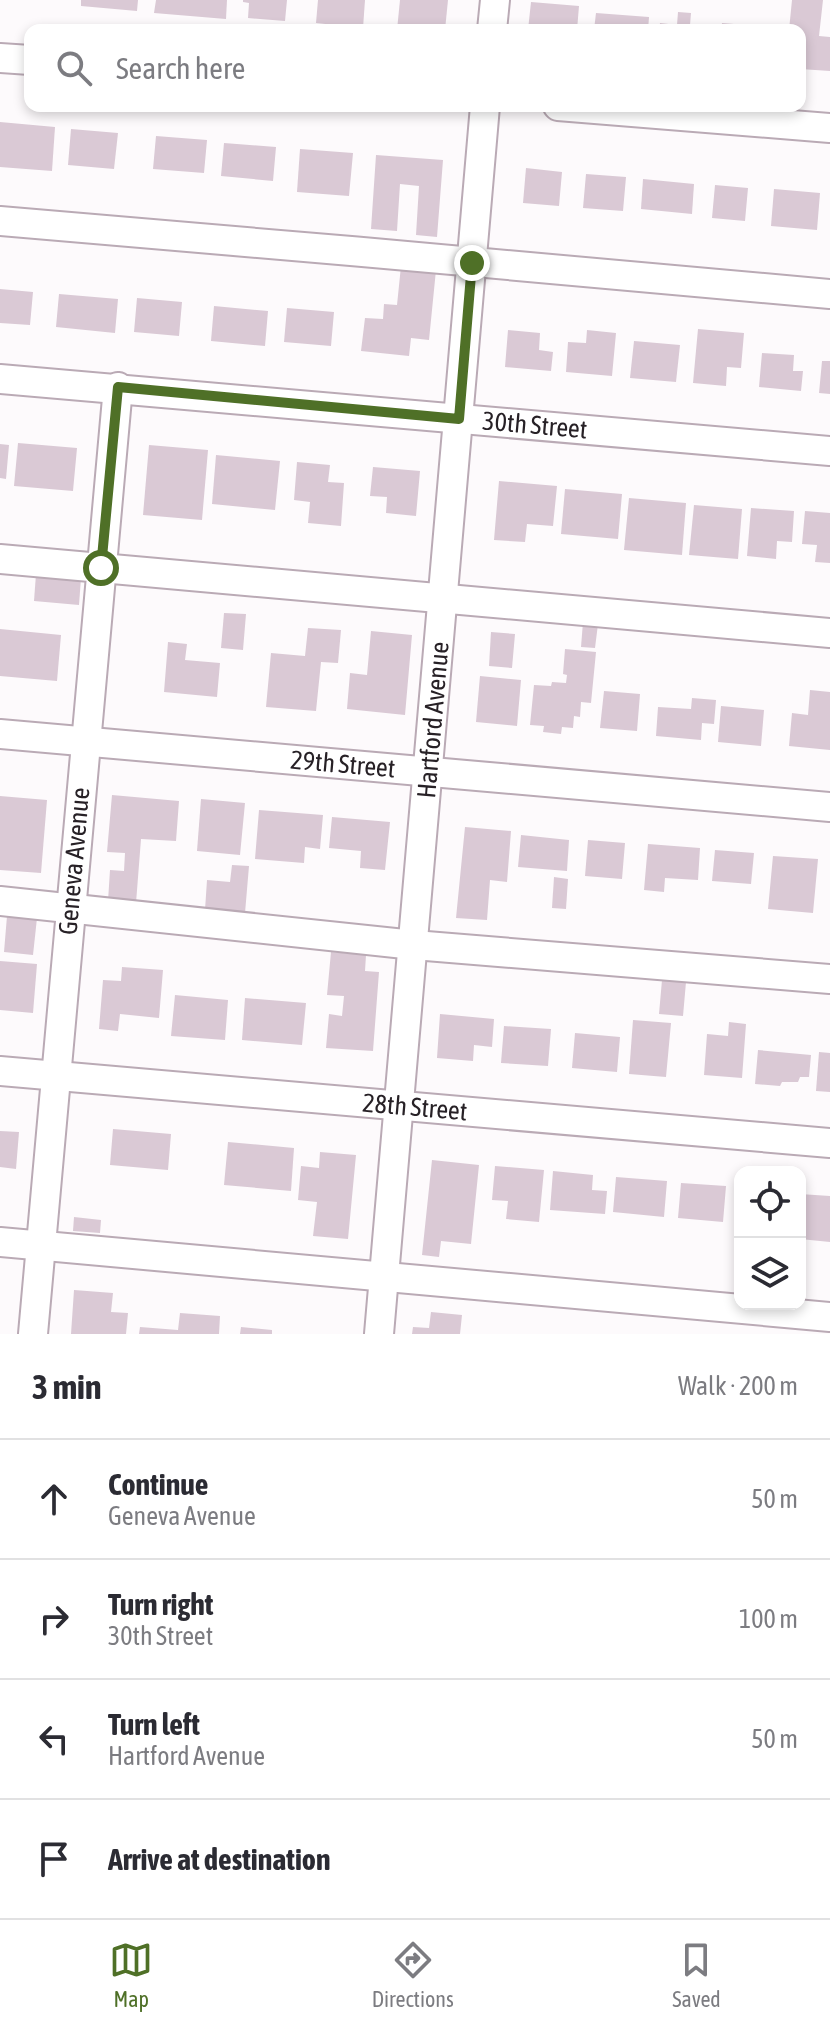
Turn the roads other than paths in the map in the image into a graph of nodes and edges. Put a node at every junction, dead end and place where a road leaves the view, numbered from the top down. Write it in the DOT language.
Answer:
graph roads {
  1 [pos="495,0"];
  2 [pos="493,24"];
  3 [pos="0,58"];
  4 [pos="24,60"];
  5 [pos="485,112"];
  6 [pos="632,112"];
  7 [pos="830,128"];
  8 [pos="0,221"];
  9 [pos="472,263"];
  10 [pos="830,294"];
  11 [pos="0,379"];
  12 [pos="118,387"];
  13 [pos="459,419"];
  14 [pos="830,451"];
  15 [pos="0,559"];
  16 [pos="101,568"];
  17 [pos="443,598"];
  18 [pos="830,633"];
  19 [pos="0,734"];
  20 [pos="84,742"];
  21 [pos="428,772"];
  22 [pos="830,807"];
  23 [pos="0,901"];
  24 [pos="70,908"];
  25 [pos="414,945"];
  26 [pos="830,979"];
  27 [pos="0,1071"];
  28 [pos="55,1076"];
  29 [pos="400,1106"];
  30 [pos="830,1143"];
  31 [pos="0,1242"];
  32 [pos="40,1246"];
  33 [pos="384,1278"];
  34 [pos="830,1317"];
  35 [pos="33,1334"];
  36 [pos="379,1334"];
  1 -- 2 [label="street"];
  3 -- 4 [label="street"];
  5 -- 9 [label="street, Hartford Avenue"];
  6 -- 7 [label="street"];
  8 -- 9 [label="street"];
  9 -- 10 [label="street"];
  9 -- 13 [label="street, Hartford Avenue"];
  11 -- 12 [label="street, 30th Street"];
  12 -- 13 [label="street, 30th Street"];
  12 -- 16 [label="street, Geneva Avenue"];
  13 -- 14 [label="street, 30th Street"];
  13 -- 17 [label="street, Hartford Avenue"];
  15 -- 16 [label="street"];
  16 -- 17 [label="street"];
  16 -- 20 [label="street, Geneva Avenue"];
  17 -- 18 [label="street"];
  17 -- 21 [label="street, Hartford Avenue"];
  19 -- 20 [label="street, 29th Street"];
  20 -- 21 [label="street, 29th Street"];
  20 -- 24 [label="street, Geneva Avenue"];
  21 -- 22 [label="street, 29th Street"];
  21 -- 25 [label="street, Hartford Avenue"];
  23 -- 24 [label="street"];
  24 -- 25 [label="street"];
  24 -- 28 [label="street, Geneva Avenue"];
  25 -- 26 [label="street"];
  25 -- 29 [label="street, Hartford Avenue"];
  27 -- 28 [label="street, 28th Street"];
  28 -- 29 [label="street, 28th Street"];
  28 -- 32 [label="street, Geneva Avenue"];
  29 -- 30 [label="street, 28th Street"];
  29 -- 33 [label="street, Hartford Avenue"];
  31 -- 32 [label="street"];
  32 -- 33 [label="street"];
  32 -- 35 [label="street, Geneva Avenue"];
  33 -- 34 [label="street"];
  33 -- 36 [label="street, Hartford Avenue"];
}
